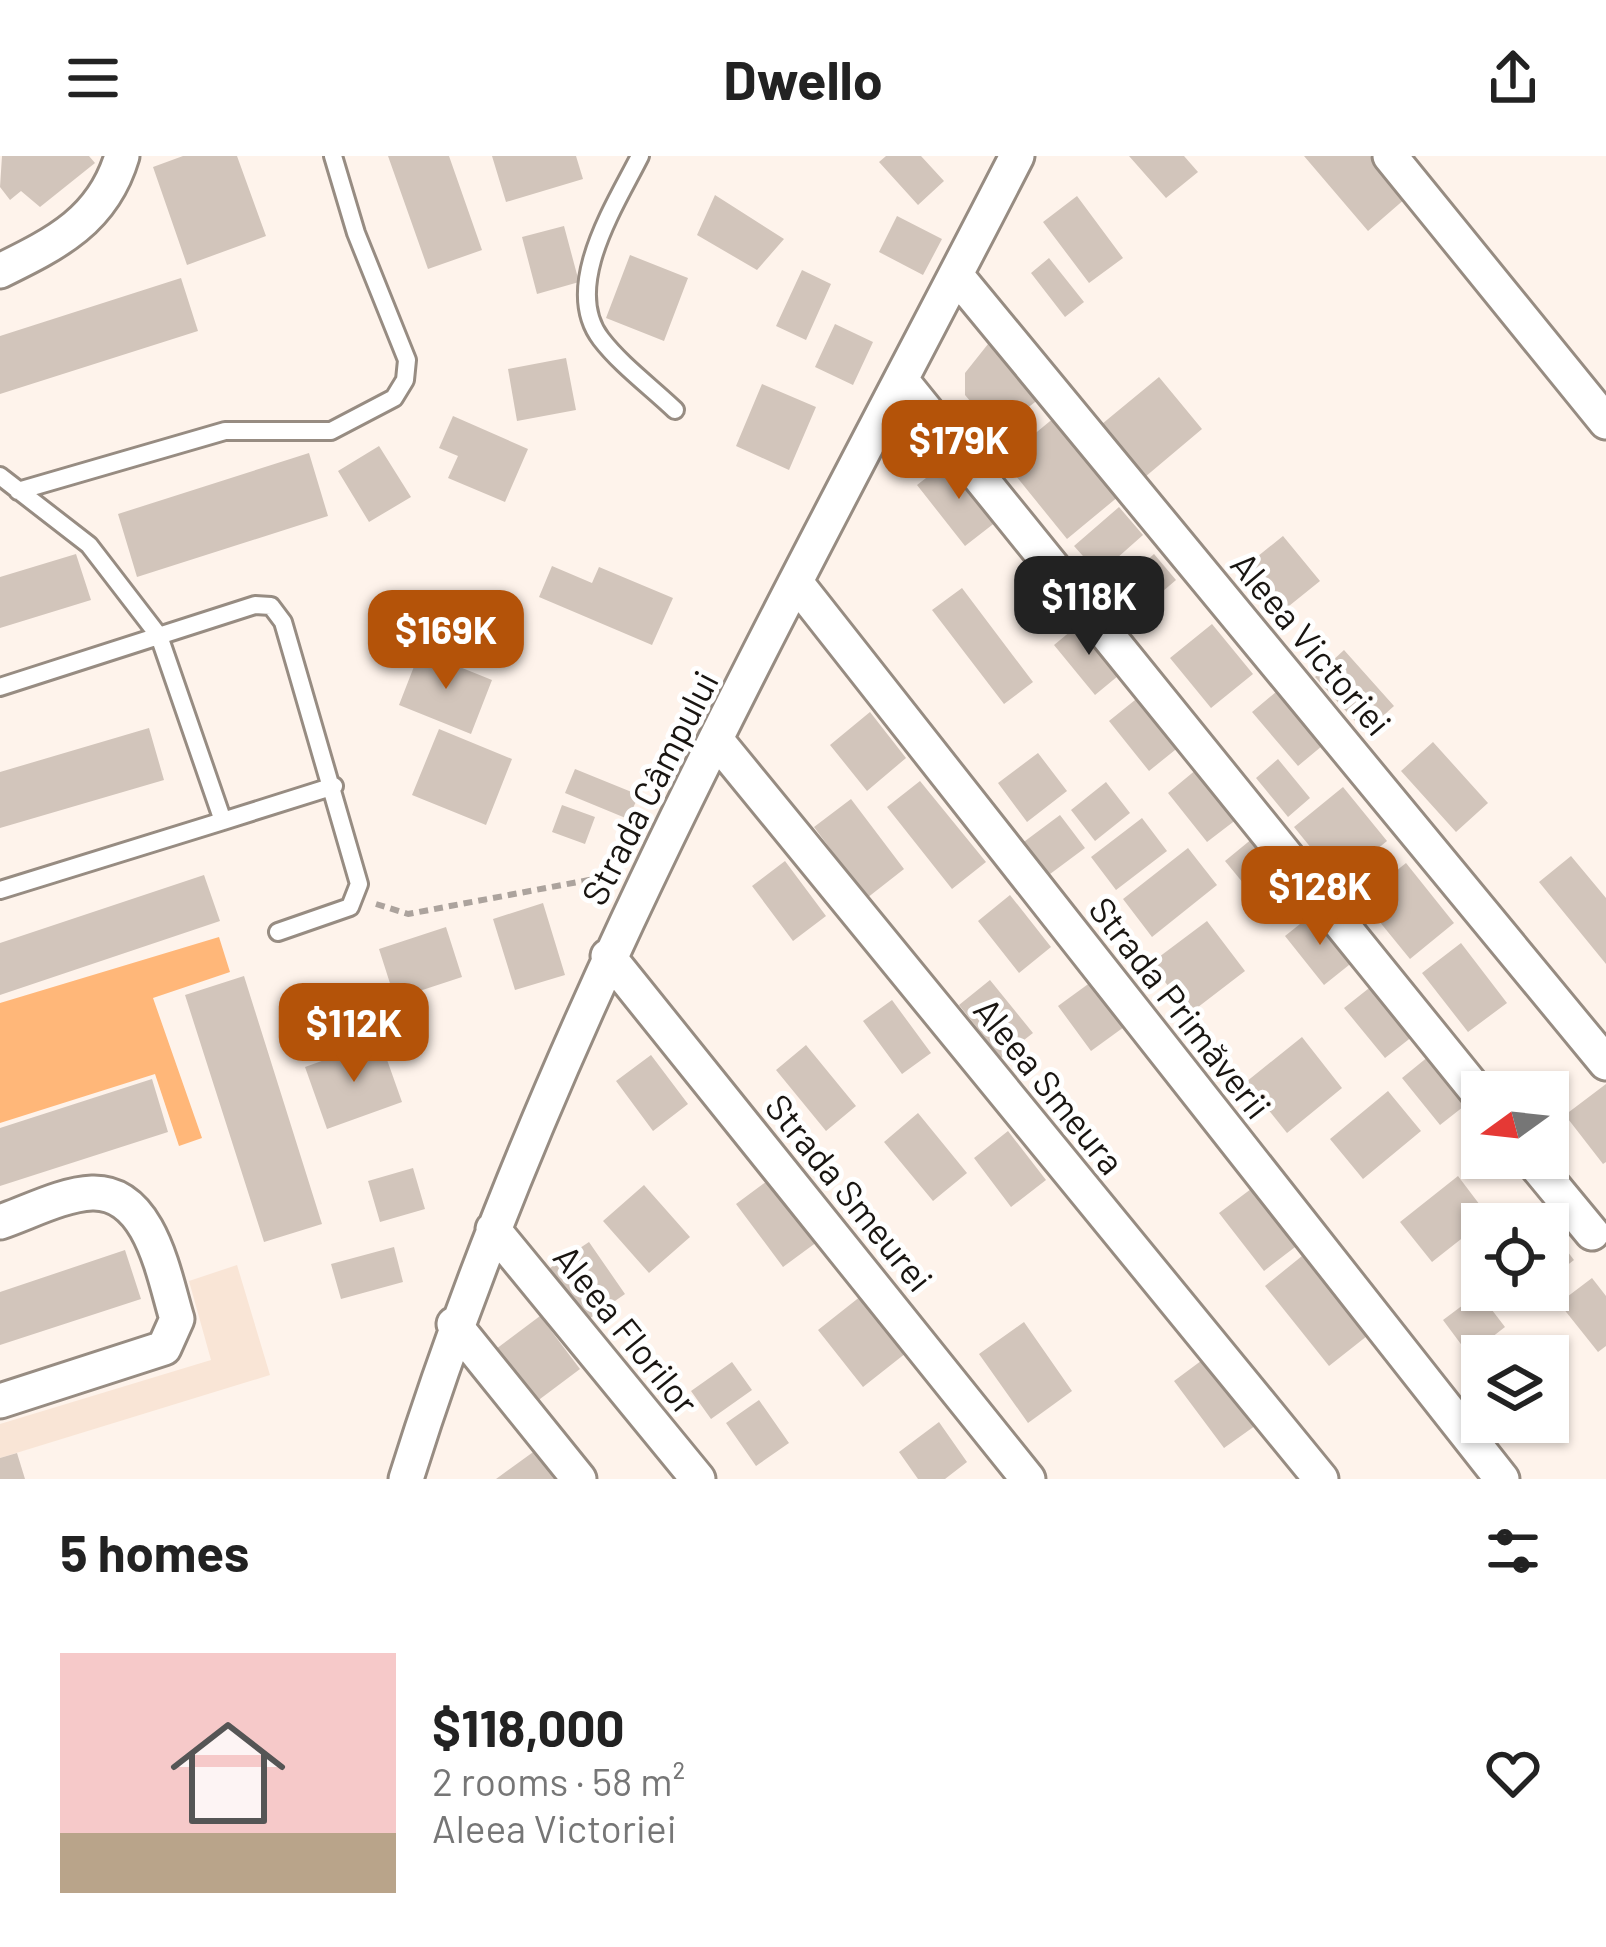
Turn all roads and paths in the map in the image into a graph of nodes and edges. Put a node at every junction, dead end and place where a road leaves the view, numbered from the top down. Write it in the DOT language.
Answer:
graph roads {
  1 [pos="122,156"];
  2 [pos="333,156"];
  3 [pos="640,156"];
  4 [pos="1017,156"];
  5 [pos="1390,156"];
  6 [pos="0,271"];
  7 [pos="956,275"];
  8 [pos="902,382"];
  9 [pos="674,410"];
  10 [pos="1606,422"];
  11 [pos="0,476"];
  12 [pos="18,490"];
  13 [pos="798,586"];
  14 [pos="159,636"];
  15 [pos="0,687"];
  16 [pos="718,742"];
  17 [pos="334,786"];
  18 [pos="223,821"];
  19 [pos="654,867"];
  20 [pos="0,890"];
  21 [pos="358,896"];
  22 [pos="278,932"];
  23 [pos="608,956"];
  24 [pos="1606,1063"];
  25 [pos="1461,1072"];
  26 [pos="1548,1179"];
  27 [pos="0,1222"];
  28 [pos="494,1229"];
  29 [pos="1592,1233"];
  30 [pos="454,1324"];
  31 [pos="0,1401"];
  32 [pos="406,1479"];
  33 [pos="579,1479"];
  34 [pos="698,1479"];
  35 [pos="1028,1479"];
  36 [pos="1321,1479"];
  37 [pos="1502,1479"];
  1 -- 6 [label="street"];
  2 -- 12 [label="lane"];
  3 -- 9 [label="lane"];
  4 -- 7 [label="street, Strada Câmpului"];
  5 -- 10 [label="street"];
  7 -- 8 [label="street, Strada Câmpului"];
  7 -- 24 [label="street, Aleea Victoriei"];
  8 -- 13 [label="street, Strada Câmpului"];
  8 -- 25 [label="street"];
  11 -- 12 [label="lane"];
  12 -- 14 [label="lane"];
  13 -- 16 [label="street, Strada Câmpului"];
  13 -- 37 [label="street, Strada Primăverii"];
  14 -- 15 [label="lane"];
  14 -- 17 [label="lane"];
  14 -- 18 [label="lane"];
  16 -- 19 [label="street, Strada Câmpului"];
  16 -- 36 [label="street, Aleea Smeura"];
  17 -- 18 [label="lane"];
  17 -- 21 [label="lane"];
  18 -- 20 [label="lane"];
  19 -- 21 [label="path"];
  19 -- 23 [label="street, Strada Câmpului"];
  21 -- 22 [label="lane"];
  23 -- 28 [label="street, Strada Câmpului"];
  23 -- 35 [label="street, Strada Smeurei"];
  26 -- 29 [label="street"];
  27 -- 31 [label="street"];
  28 -- 30 [label="street, Strada Câmpului"];
  28 -- 34 [label="street, Aleea Florilor"];
  30 -- 32 [label="street, Strada Câmpului"];
  30 -- 33 [label="street"];
}
